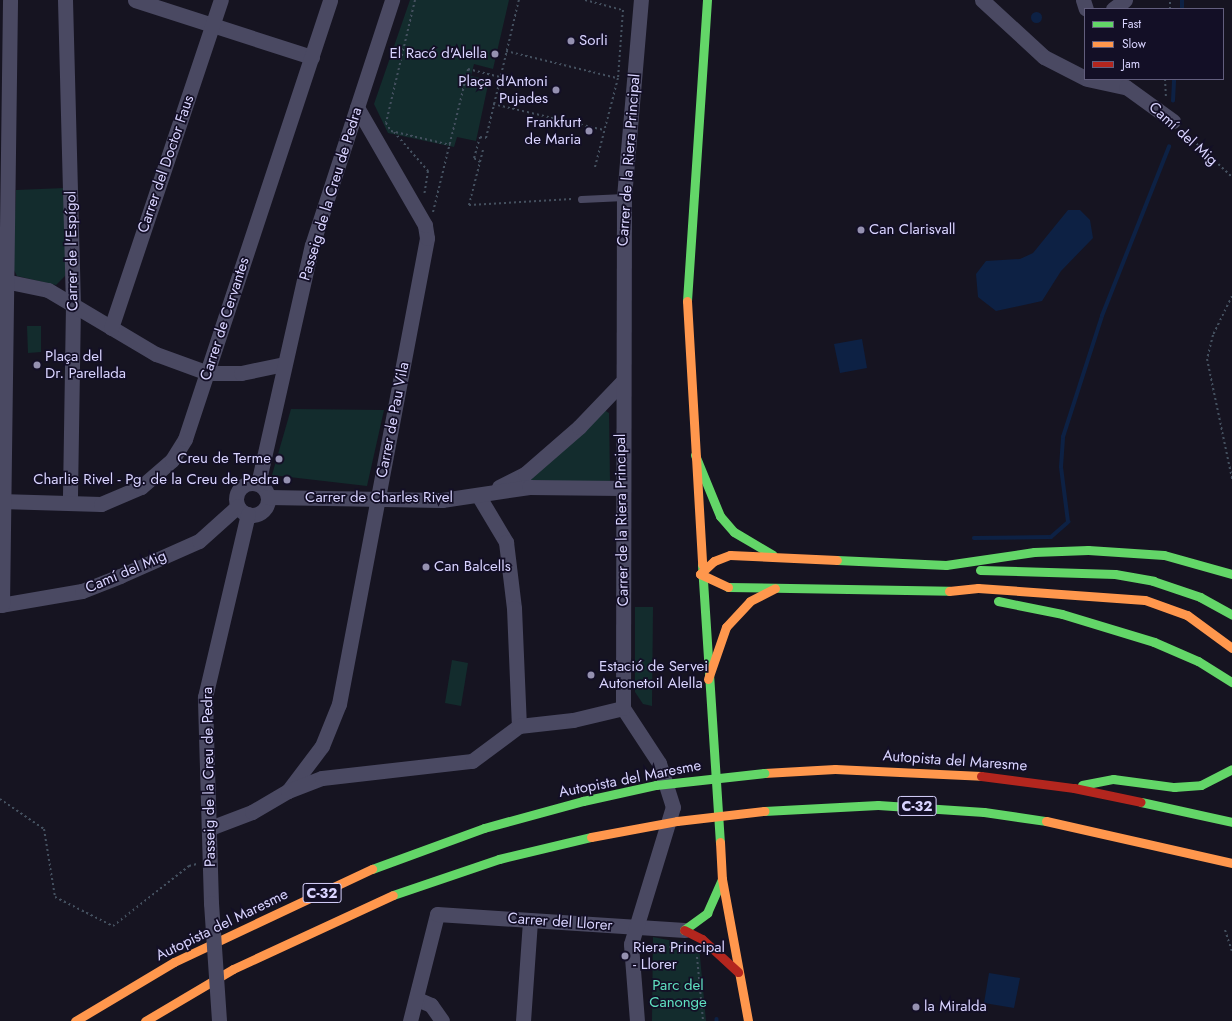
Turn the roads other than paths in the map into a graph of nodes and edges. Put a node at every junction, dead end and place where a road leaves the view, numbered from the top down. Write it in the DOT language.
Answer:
graph roads {
  1 [pos="10,0"];
  2 [pos="65,0"];
  3 [pos="135,0"];
  4 [pos="221,0"];
  5 [pos="330,0"];
  6 [pos="392,0"];
  7 [pos="641,0"];
  8 [pos="706,0"];
  9 [pos="982,0"];
  10 [pos="1125,0"];
  11 [pos="1114,8"];
  12 [pos="212,26"];
  13 [pos="312,57"];
  14 [pos="1084,78"];
  15 [pos="1096,80"];
  16 [pos="1126,83"];
  17 [pos="357,107"];
  18 [pos="1173,121"];
  19 [pos="624,197"];
  20 [pos="581,199"];
  21 [pos="3,280"];
  22 [pos="73,304"];
  23 [pos="111,328"];
  24 [pos="284,364"];
  25 [pos="208,373"];
  26 [pos="621,383"];
  27 [pos="695,455"];
  28 [pos="527,481"];
  29 [pos="258,484"];
  30 [pos="621,488"];
  31 [pos="483,494"];
  32 [pos="268,497"];
  33 [pos="0,501"];
  34 [pos="70,501"];
  35 [pos="377,501"];
  36 [pos="243,510"];
  37 [pos="782,558"];
  38 [pos="946,565"];
  39 [pos="700,574"];
  40 [pos="1232,574"];
  41 [pos="780,586"];
  42 [pos="952,591"];
  43 [pos="1,605"];
  44 [pos="1232,616"];
  45 [pos="1232,648"];
  46 [pos="708,679"];
  47 [pos="1232,682"];
  48 [pos="623,708"];
  49 [pos="519,726"];
  50 [pos="322,746"];
  51 [pos="1232,769"];
  52 [pos="322,778"];
  53 [pos="1074,788"];
  54 [pos="288,790"];
  55 [pos="1232,822"];
  56 [pos="1069,825"];
  57 [pos="210,828"];
  58 [pos="1232,864"];
  59 [pos="1225,872"];
  60 [pos="722,879"];
  61 [pos="530,920"];
  62 [pos="709,925"];
  63 [pos="689,927"];
  64 [pos="634,928"];
  65 [pos="724,932"];
  66 [pos="702,939"];
  67 [pos="738,972"];
  68 [pos="417,999"];
  69 [pos="75,1021"];
  70 [pos="145,1021"];
  71 [pos="219,1021"];
  72 [pos="410,1021"];
  73 [pos="442,1021"];
  74 [pos="523,1021"];
  75 [pos="637,1021"];
  76 [pos="748,1021"];
  1 -- 21 [label="street"];
  2 -- 22 [label="street, Carrer de l'Espígol"];
  3 -- 12 [label="street"];
  4 -- 12 [label="street, Carrer del Doctor Faus"];
  5 -- 13 [label="street, Carrer de Cervantes"];
  6 -- 17 [label="street, Passeig de la Creu de Pedra"];
  7 -- 19 [label="street, Carrer de la Riera Principal"];
  8 -- 27 [label="main road"];
  9 -- 14 [label="street, Camí del Mig"];
  10 -- 11 [label="street"];
  12 -- 13 [label="street"];
  12 -- 23 [label="street, Carrer del Doctor Faus"];
  13 -- 25 [label="street, Carrer de Cervantes"];
  15 -- 16 [label="street, Camí del Mig"];
  16 -- 18 [label="street, Camí del Mig"];
  17 -- 24 [label="street, Passeig de la Creu de Pedra"];
  17 -- 35 [label="street, Carrer de Pau Vila"];
  19 -- 20 [label="lane"];
  19 -- 26 [label="street, Carrer de la Riera Principal"];
  21 -- 22 [label="street"];
  21 -- 33 [label="street"];
  22 -- 23 [label="street"];
  22 -- 34 [label="street, Carrer de l'Espígol"];
  23 -- 25 [label="street"];
  24 -- 25 [label="street"];
  24 -- 29 [label="street, Passeig de la Creu de Pedra"];
  25 -- 34 [label="street, Carrer de Cervantes"];
  26 -- 28 [label="street, Carrer de Charles Rivel"];
  26 -- 30 [label="street, Carrer de la Riera Principal"];
  27 -- 37 [label="main road"];
  27 -- 39 [label="main road"];
  28 -- 30 [label="street, Carrer de Charles Rivel"];
  28 -- 31 [label="street, Carrer de Charles Rivel"];
  29 -- 32 [label="street"];
  29 -- 36 [label="street, Passeig de la Creu de Pedra"];
  30 -- 48 [label="street, Carrer de la Riera Principal"];
  31 -- 35 [label="street, Carrer de Charles Rivel"];
  31 -- 49 [label="street"];
  32 -- 35 [label="street, Carrer de Charles Rivel"];
  32 -- 36 [label="street, Camí del Mig"];
  33 -- 34 [label="street, Carrer de Cervantes"];
  33 -- 43 [label="street"];
  35 -- 50 [label="street, Carrer de Pau Vila"];
  36 -- 43 [label="street, Camí del Mig"];
  36 -- 57 [label="street, Passeig de la Creu de Pedra"];
  37 -- 38 [label="main road"];
  37 -- 39 [label="main road"];
  38 -- 40 [label="main road"];
  38 -- 44 [label="main road"];
  39 -- 41 [label="main road"];
  39 -- 46 [label="main road"];
  41 -- 42 [label="main road"];
  41 -- 46 [label="main road"];
  42 -- 45 [label="main road"];
  42 -- 47 [label="main road"];
  46 -- 60 [label="main road"];
  48 -- 49 [label="street"];
  48 -- 64 [label="street"];
  49 -- 52 [label="street"];
  50 -- 52 [label="street, Carrer de Pau Vila"];
  50 -- 54 [label="street, Carrer de Pau Vila"];
  51 -- 53 [label="main road"];
  52 -- 54 [label="street"];
  53 -- 55 [label="main road, Autopista del Maresme / C-32"];
  53 -- 69 [label="main road, Autopista del Maresme / C-32, bridge"];
  54 -- 57 [label="street"];
  56 -- 58 [label="main road, C-32"];
  56 -- 59 [label="main road"];
  56 -- 70 [label="main road, C-32, bridge"];
  57 -- 71 [label="street, Passeig de la Creu de Pedra, bridge"];
  60 -- 63 [label="main road"];
  60 -- 65 [label="main road"];
  61 -- 64 [label="street, Carrer del Llorer"];
  61 -- 68 [label="street, Carrer del Llorer"];
  61 -- 74 [label="street"];
  62 -- 63 [label="main road"];
  63 -- 64 [label="street, Carrer del Llorer"];
  63 -- 66 [label="main road"];
  64 -- 75 [label="street"];
  65 -- 66 [label="main road"];
  65 -- 67 [label="main road"];
  66 -- 67 [label="main road"];
  67 -- 76 [label="main road"];
  68 -- 72 [label="street"];
  68 -- 73 [label="street"];
}
